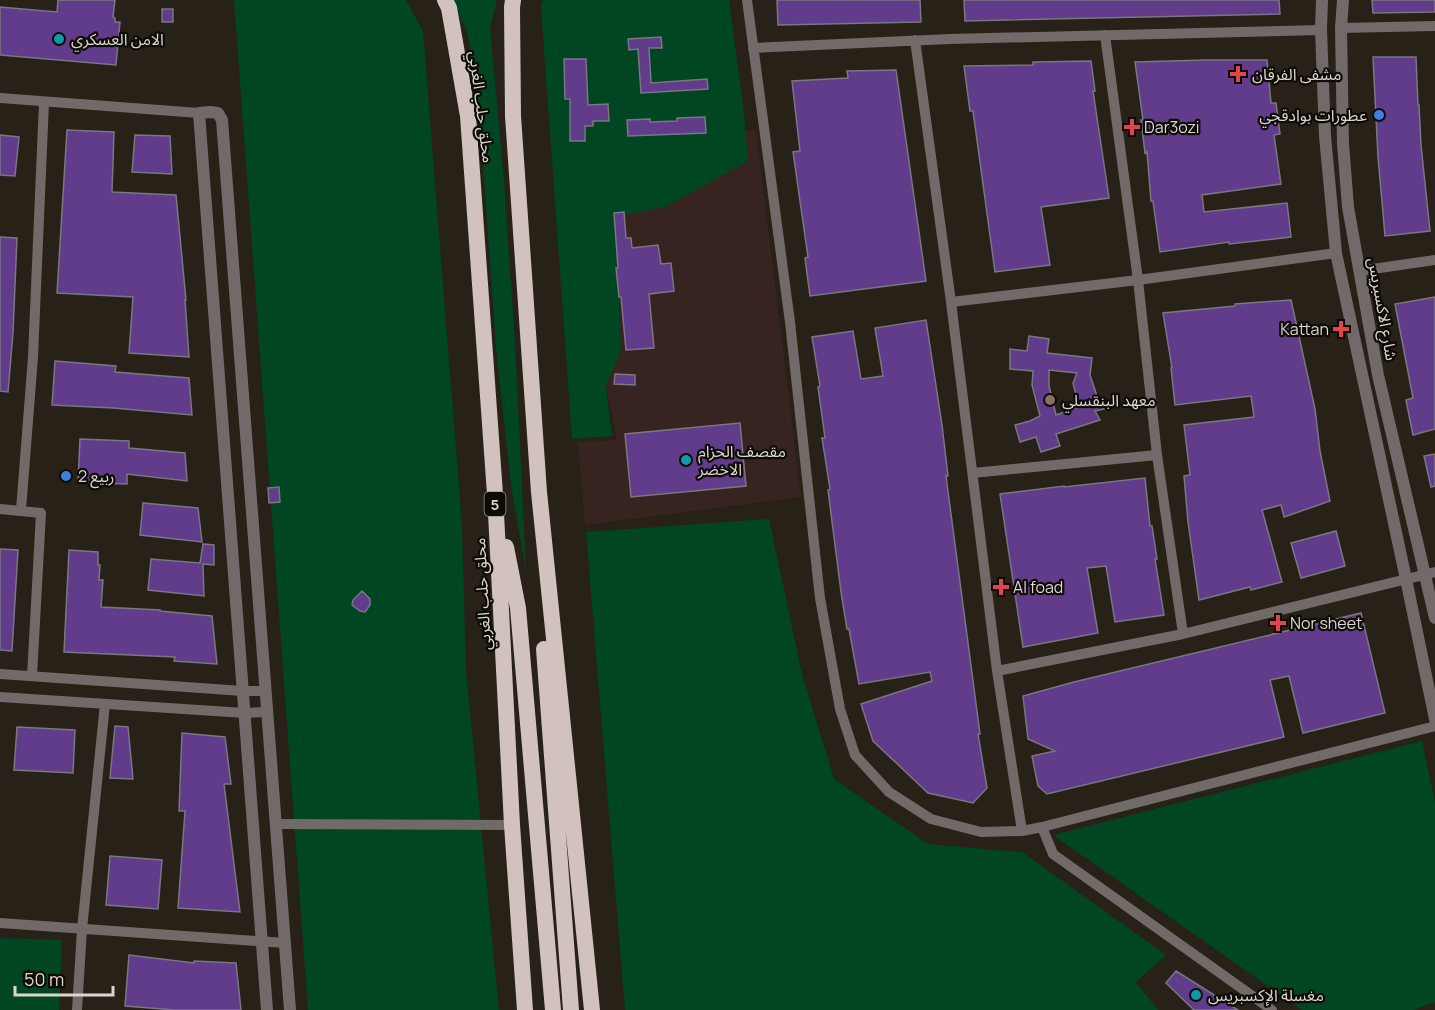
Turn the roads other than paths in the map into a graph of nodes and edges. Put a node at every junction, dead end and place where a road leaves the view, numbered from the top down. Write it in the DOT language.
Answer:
graph roads {
  1 [pos="445,0"];
  2 [pos="513,0"];
  3 [pos="747,0"];
  4 [pos="1322,0"];
  5 [pos="1343,0"];
  6 [pos="1435,26"];
  7 [pos="1341,28"];
  8 [pos="1321,30"];
  9 [pos="1105,35"];
  10 [pos="915,40"];
  11 [pos="753,48"];
  12 [pos="0,98"];
  13 [pos="45,102"];
  14 [pos="199,113"];
  15 [pos="1336,253"];
  16 [pos="1435,260"];
  17 [pos="1359,271"];
  18 [pos="1138,280"];
  19 [pos="951,302"];
  20 [pos="1157,455"];
  21 [pos="973,473"];
  22 [pos="539,492"];
  23 [pos="495,494"];
  24 [pos="0,509"];
  25 [pos="21,510"];
  26 [pos="1430,573"];
  27 [pos="1406,579"];
  28 [pos="1435,618"];
  29 [pos="1183,634"];
  30 [pos="997,671"];
  31 [pos="0,674"];
  32 [pos="32,676"];
  33 [pos="243,691"];
  34 [pos="265,691"];
  35 [pos="0,697"];
  36 [pos="105,704"];
  37 [pos="267,712"];
  38 [pos="244,713"];
  39 [pos="1435,719"];
  40 [pos="1435,726"];
  41 [pos="275,824"];
  42 [pos="512,825"];
  43 [pos="1042,827"];
  44 [pos="1022,831"];
  45 [pos="0,923"];
  46 [pos="82,929"];
  47 [pos="262,942"];
  48 [pos="285,943"];
  49 [pos="77,1010"];
  50 [pos="267,1010"];
  51 [pos="290,1010"];
  52 [pos="525,1010"];
  53 [pos="553,1010"];
  54 [pos="571,1010"];
  55 [pos="592,1010"];
  56 [pos="1272,1010"];
  1 -- 23 [label="highway, محلق حلب الغربي / 5"];
  2 -- 22 [label="highway, محلق حلب الغربي"];
  3 -- 11 [label="street"];
  4 -- 8 [label="street"];
  5 -- 7 [label="street, شارع الاكسبريس"];
  6 -- 7 [label="street"];
  7 -- 17 [label="street, شارع الاكسبريس"];
  8 -- 9 [label="street"];
  8 -- 15 [label="street"];
  9 -- 10 [label="street"];
  9 -- 18 [label="street"];
  10 -- 11 [label="street"];
  10 -- 19 [label="street"];
  11 -- 44 [label="street"];
  12 -- 13 [label="street"];
  13 -- 14 [label="street"];
  13 -- 25 [label="street"];
  14 -- 33 [label="street"];
  14 -- 34 [label="street"];
  15 -- 18 [label="street"];
  15 -- 27 [label="street"];
  16 -- 17 [label="street"];
  17 -- 26 [label="street, شارع الاكسبريس"];
  18 -- 19 [label="street"];
  18 -- 20 [label="street"];
  19 -- 21 [label="street"];
  20 -- 21 [label="street"];
  20 -- 29 [label="street"];
  21 -- 30 [label="street"];
  22 -- 54 [label="highway"];
  22 -- 55 [label="highway, محلق حلب الغربي"];
  23 -- 42 [label="highway, محلق حلب الغربي / 5"];
  23 -- 53 [label="highway"];
  24 -- 25 [label="street"];
  25 -- 32 [label="street"];
  26 -- 27 [label="street"];
  26 -- 28 [label="street, شارع الاكسبريس"];
  27 -- 29 [label="street"];
  27 -- 39 [label="street"];
  29 -- 30 [label="street"];
  30 -- 44 [label="street"];
  31 -- 32 [label="street"];
  32 -- 33 [label="street"];
  33 -- 34 [label="street"];
  33 -- 38 [label="street"];
  34 -- 37 [label="street"];
  35 -- 36 [label="street"];
  36 -- 38 [label="street"];
  36 -- 46 [label="street"];
  37 -- 38 [label="street"];
  37 -- 41 [label="street"];
  38 -- 47 [label="street"];
  40 -- 43 [label="street"];
  41 -- 42 [label="street"];
  41 -- 48 [label="street"];
  42 -- 52 [label="highway, محلق حلب الغربي / 5"];
  43 -- 44 [label="street"];
  43 -- 56 [label="street"];
  45 -- 46 [label="street"];
  46 -- 47 [label="street"];
  46 -- 49 [label="street"];
  47 -- 48 [label="street"];
  47 -- 50 [label="street"];
  48 -- 51 [label="street"];
}
